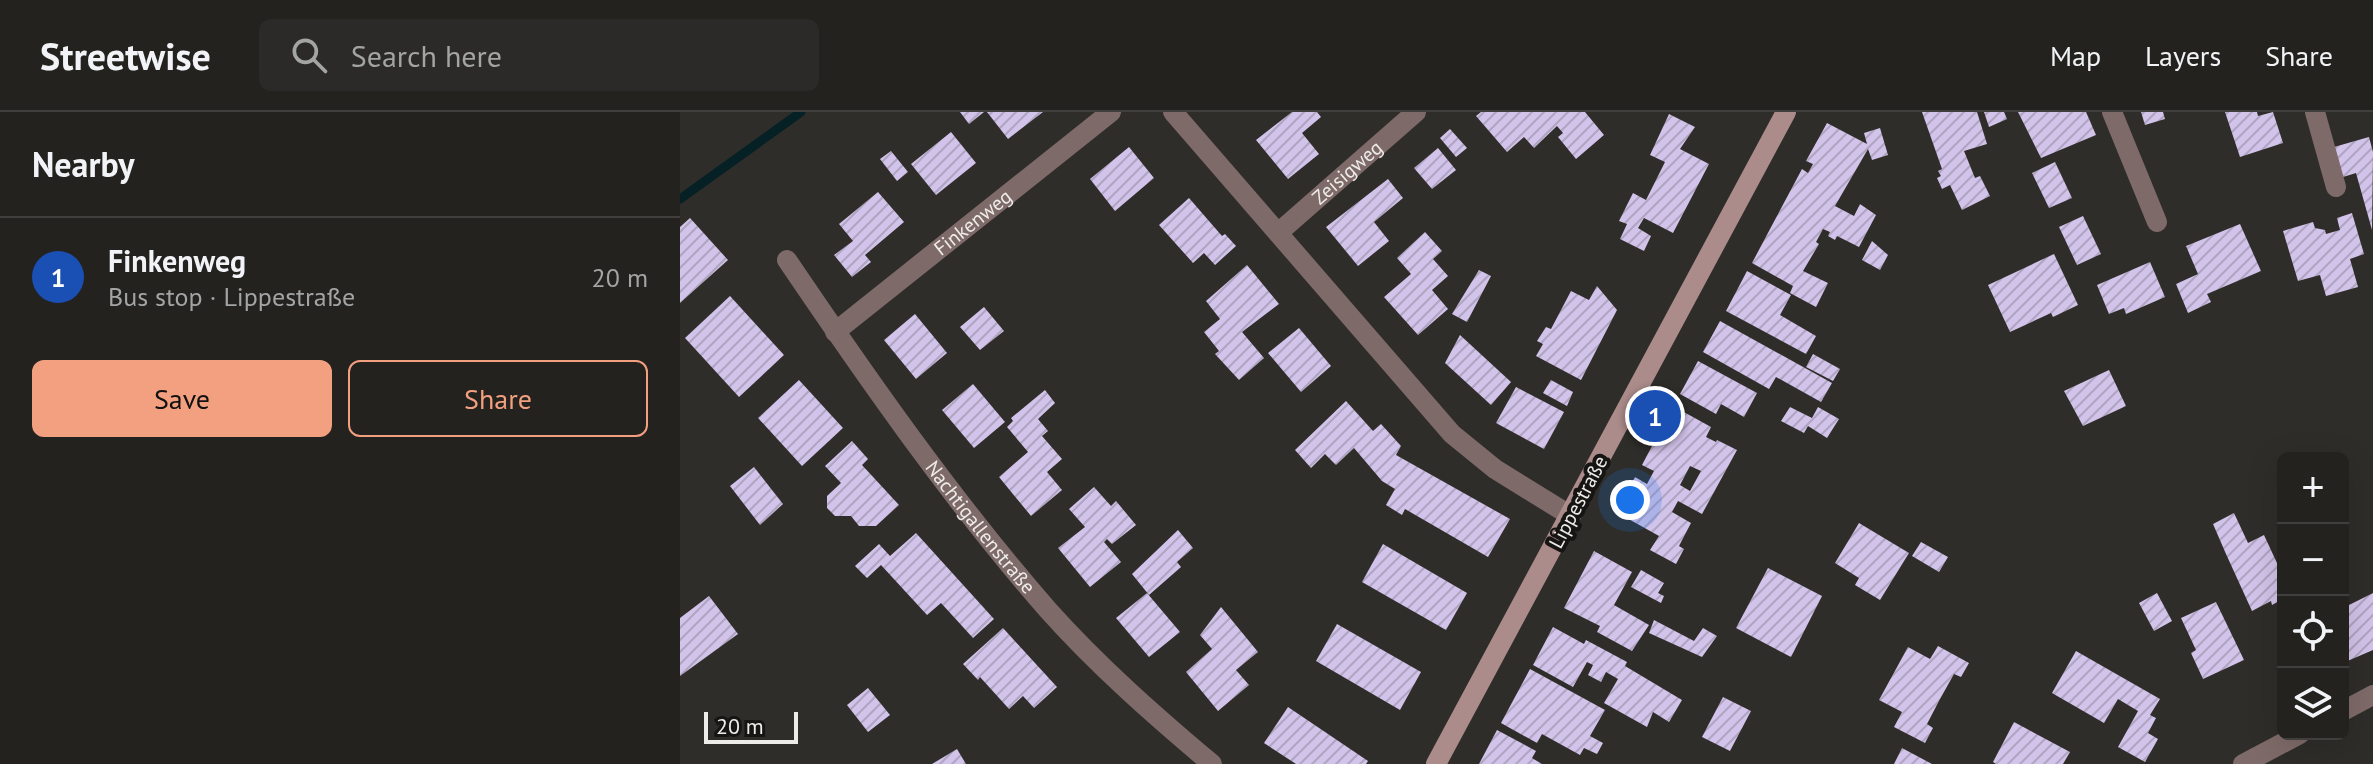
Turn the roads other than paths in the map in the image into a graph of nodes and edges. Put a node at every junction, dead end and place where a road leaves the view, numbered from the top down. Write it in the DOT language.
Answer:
graph roads {
  1 [pos="1111,112"];
  2 [pos="1173,112"];
  3 [pos="1416,112"];
  4 [pos="1786,112"];
  5 [pos="2112,112"];
  6 [pos="2315,112"];
  7 [pos="2336,187"];
  8 [pos="2157,222"];
  9 [pos="1278,233"];
  10 [pos="787,260"];
  11 [pos="835,332"];
  12 [pos="1571,516"];
  13 [pos="2373,695"];
  14 [pos="2349,708"];
  15 [pos="2289,740"];
  16 [pos="1212,764"];
  17 [pos="1436,764"];
  18 [pos="2243,764"];
  1 -- 11 [label="street, Finkenweg"];
  2 -- 9 [label="street"];
  3 -- 9 [label="street, Zeisigweg"];
  4 -- 12 [label="main road, Lippestraße"];
  5 -- 8 [label="street"];
  6 -- 7 [label="street"];
  9 -- 12 [label="street"];
  10 -- 11 [label="street, Nachtigallenstraße"];
  11 -- 16 [label="street, Nachtigallenstraße"];
  12 -- 17 [label="main road, Lippestraße"];
  13 -- 14 [label="street"];
  15 -- 18 [label="street"];
}
